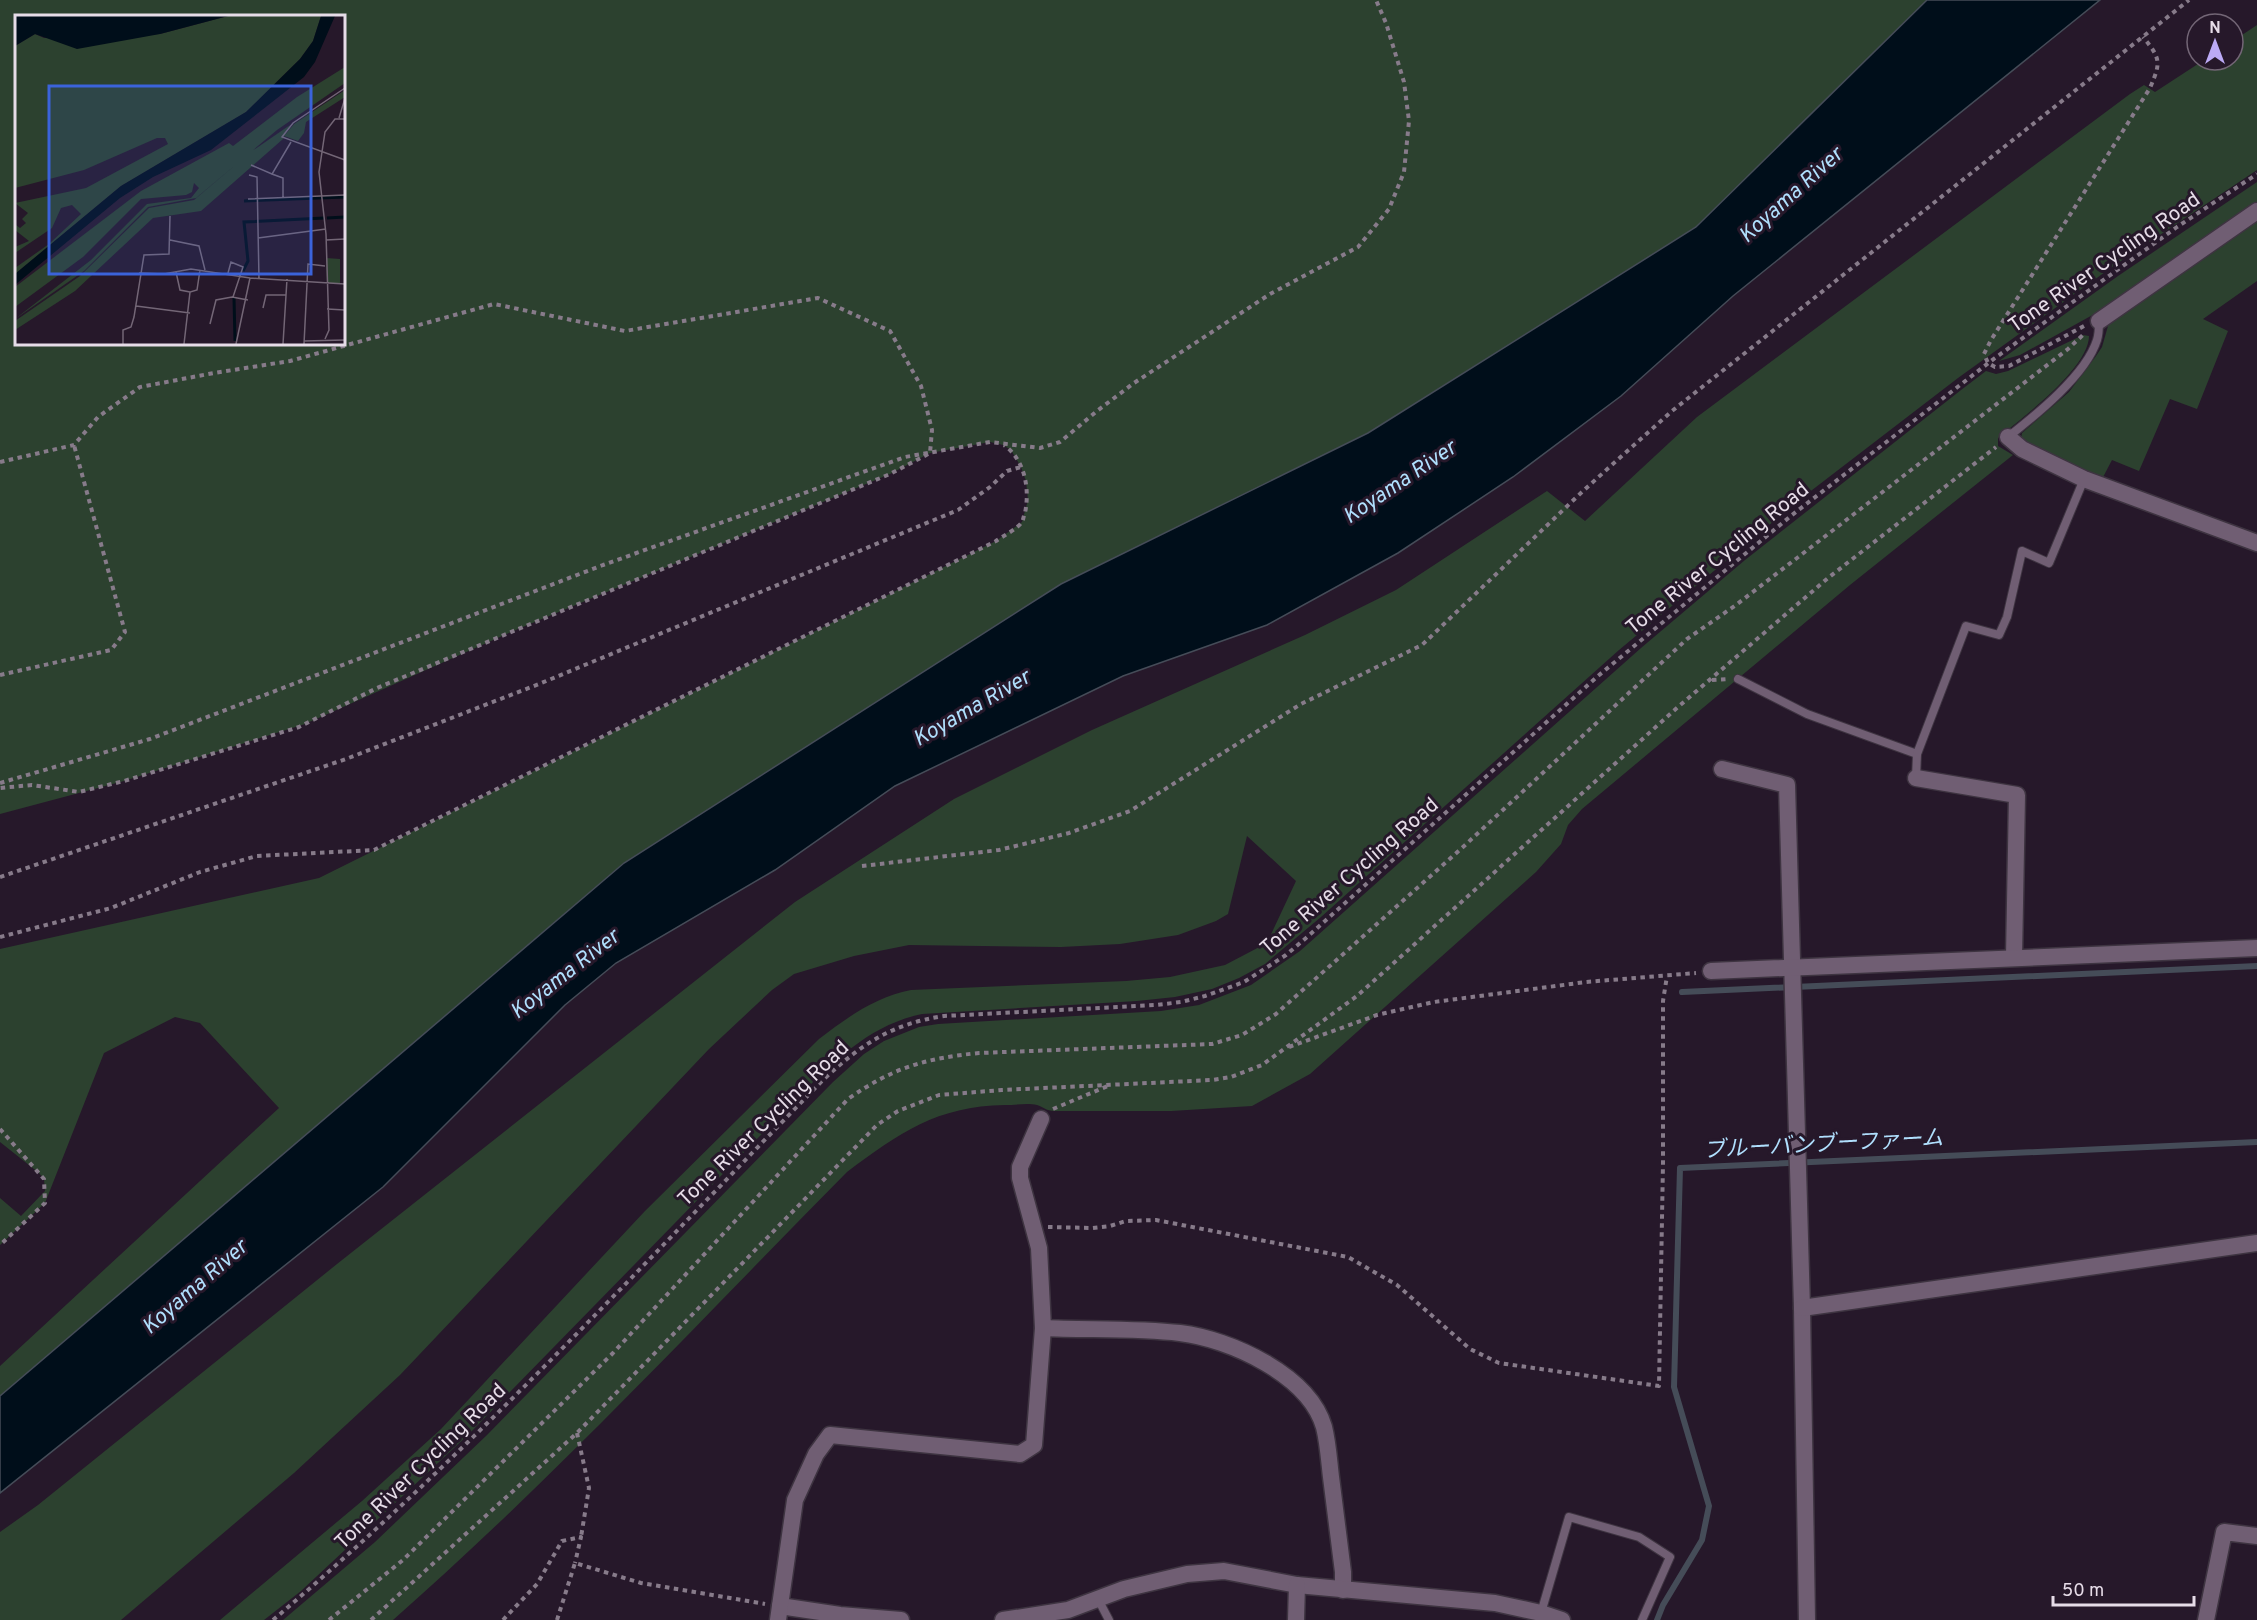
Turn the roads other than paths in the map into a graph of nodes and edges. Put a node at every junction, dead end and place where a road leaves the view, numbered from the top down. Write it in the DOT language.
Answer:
graph roads {
  1 [pos="2257,211"];
  2 [pos="2099,321"];
  3 [pos="2008,437"];
  4 [pos="2084,479"];
  5 [pos="2257,543"];
  6 [pos="1738,679"];
  7 [pos="1917,754"];
  8 [pos="1722,769"];
  9 [pos="1916,778"];
  10 [pos="2257,948"];
  11 [pos="2014,957"];
  12 [pos="1792,969"];
  13 [pos="1711,971"];
  14 [pos="1041,1119"];
  15 [pos="2257,1243"];
  16 [pos="1802,1308"];
  17 [pos="1043,1329"];
  18 [pos="2257,1536"];
  19 [pos="1297,1585"];
  20 [pos="1343,1590"];
  21 [pos="1098,1599"];
  22 [pos="1541,1612"];
  23 [pos="779,1613"];
  24 [pos="901,1620"];
  25 [pos="1003,1620"];
  26 [pos="1109,1620"];
  27 [pos="1296,1620"];
  28 [pos="1562,1620"];
  29 [pos="1642,1620"];
  30 [pos="1807,1620"];
  31 [pos="2206,1620"];
  1 -- 2 [label="street"];
  2 -- 3 [label="lane"];
  3 -- 4 [label="street"];
  4 -- 5 [label="street"];
  4 -- 7 [label="lane"];
  6 -- 7 [label="lane"];
  7 -- 9 [label="lane"];
  8 -- 12 [label="street"];
  9 -- 11 [label="street"];
  10 -- 11 [label="street"];
  11 -- 12 [label="street"];
  12 -- 13 [label="street"];
  12 -- 16 [label="street"];
  14 -- 17 [label="street"];
  15 -- 16 [label="street"];
  16 -- 30 [label="street"];
  17 -- 20 [label="street"];
  17 -- 23 [label="street"];
  18 -- 31 [label="street"];
  19 -- 20 [label="street"];
  19 -- 21 [label="street"];
  19 -- 27 [label="street"];
  20 -- 22 [label="street"];
  21 -- 25 [label="street"];
  21 -- 26 [label="lane"];
  22 -- 28 [label="street"];
  22 -- 29 [label="lane"];
  23 -- 24 [label="street"];
}
